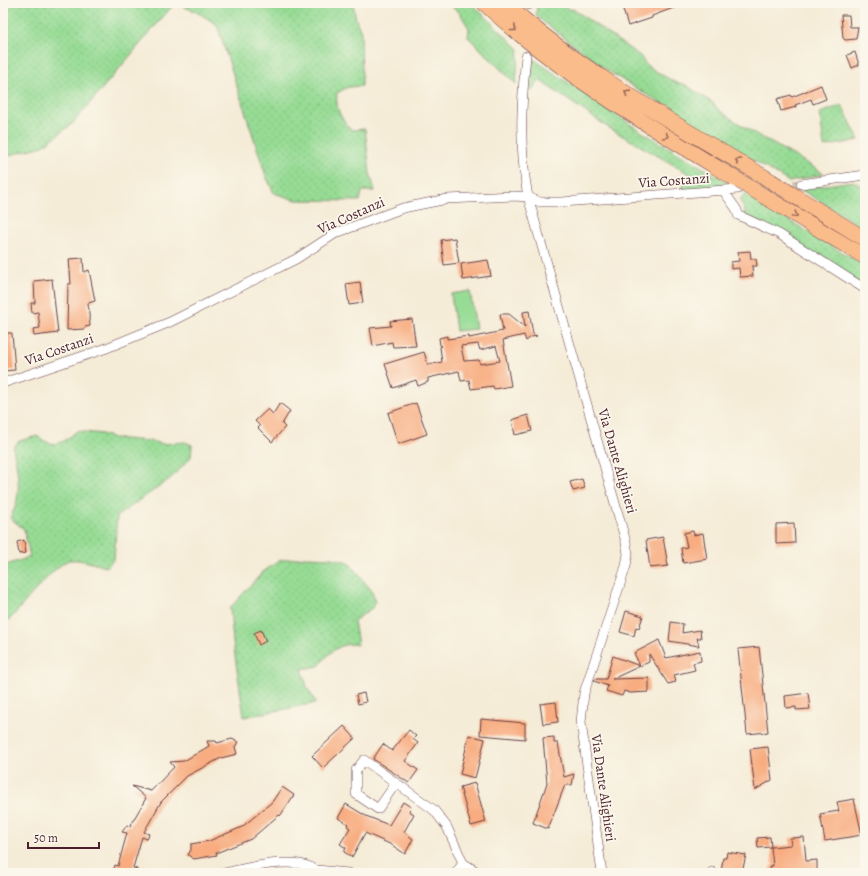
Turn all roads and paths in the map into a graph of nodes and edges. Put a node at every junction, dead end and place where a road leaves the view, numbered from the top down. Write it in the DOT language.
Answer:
graph roads {
  1 [pos="484,3"];
  2 [pos="505,3"];
  3 [pos="526,56"];
  4 [pos="865,175"];
  5 [pos="739,185"];
  6 [pos="796,189"];
  7 [pos="723,190"];
  8 [pos="528,197"];
  9 [pos="865,239"];
  10 [pos="865,257"];
  11 [pos="865,289"];
  12 [pos="3,383"];
  13 [pos="396,783"];
  14 [pos="463,862"];
  15 [pos="317,871"];
  16 [pos="225,873"];
  17 [pos="348,873"];
  18 [pos="456,873"];
  19 [pos="479,873"];
  20 [pos="602,873"];
  1 -- 5 [label="highway, one-way"];
  6 -- 2 [label="highway, one-way, bridge"];
  3 -- 8 [label="street, Via Dante Alighieri"];
  4 -- 6 [label="street"];
  5 -- 7 [label="street, Via Costanzi"];
  5 -- 10 [label="highway, one-way, bridge"];
  6 -- 9 [label="highway"];
  7 -- 8 [label="street, Via Costanzi"];
  7 -- 11 [label="street"];
  8 -- 12 [label="street, Via Costanzi"];
  8 -- 20 [label="street, Via Dante Alighieri"];
  13 -- 13 [label="street"];
  13 -- 14 [label="street"];
  14 -- 18 [label="street"];
  14 -- 19 [label="street"];
  15 -- 16 [label="street"];
  15 -- 17 [label="street"];
}
